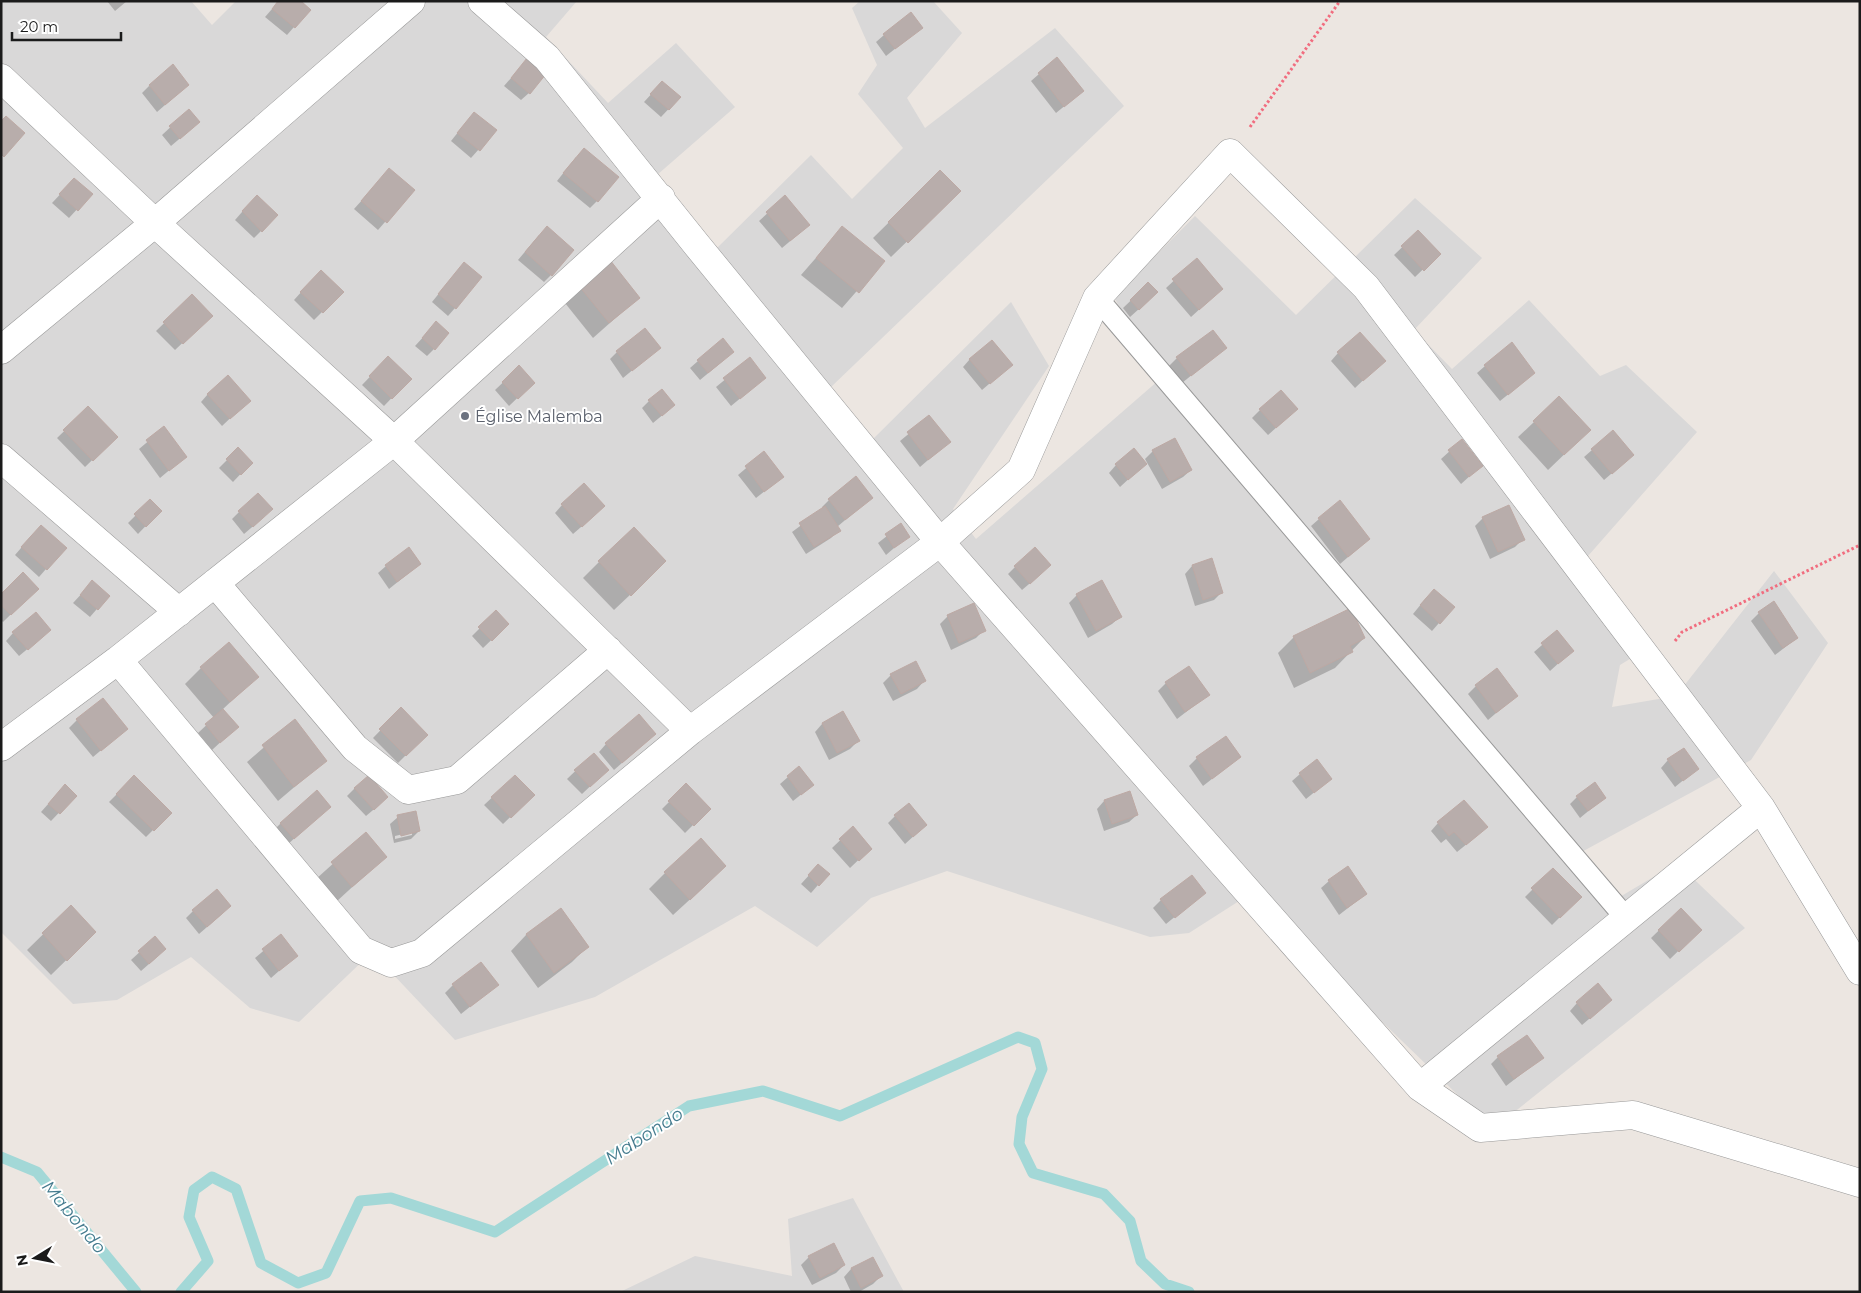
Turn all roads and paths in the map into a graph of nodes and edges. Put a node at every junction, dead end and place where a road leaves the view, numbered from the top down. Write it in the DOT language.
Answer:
graph roads {
  1 [pos="411,1"];
  2 [pos="482,1"];
  3 [pos="1340,1"];
  4 [pos="1,78"];
  5 [pos="1230,154"];
  6 [pos="661,198"];
  7 [pos="155,223"];
  8 [pos="1097,298"];
  9 [pos="1,350"];
  10 [pos="394,441"];
  11 [pos="1,458"];
  12 [pos="940,542"];
  13 [pos="1860,545"];
  14 [pos="215,583"];
  15 [pos="180,612"];
  16 [pos="608,650"];
  17 [pos="118,660"];
  18 [pos="1654,668"];
  19 [pos="690,731"];
  20 [pos="1,747"];
  21 [pos="1761,808"];
  22 [pos="1626,918"];
  23 [pos="1860,971"];
  24 [pos="1420,1087"];
  25 [pos="1860,1183"];
  1 -- 7 [label="street"];
  2 -- 6 [label="street"];
  3 -- 5 [label="path"];
  4 -- 7 [label="street"];
  5 -- 8 [label="street"];
  5 -- 18 [label="street"];
  6 -- 10 [label="street"];
  6 -- 12 [label="street"];
  7 -- 9 [label="street"];
  7 -- 10 [label="street"];
  8 -- 12 [label="street"];
  8 -- 22 [label="lane"];
  10 -- 14 [label="street"];
  10 -- 16 [label="street"];
  11 -- 15 [label="street"];
  12 -- 19 [label="street"];
  12 -- 24 [label="street"];
  13 -- 18 [label="path"];
  14 -- 15 [label="street"];
  14 -- 16 [label="street"];
  15 -- 17 [label="street"];
  16 -- 19 [label="street"];
  17 -- 19 [label="street"];
  17 -- 20 [label="street"];
  18 -- 21 [label="street"];
  21 -- 22 [label="street"];
  21 -- 23 [label="street"];
  22 -- 24 [label="street"];
  24 -- 25 [label="street"];
}
